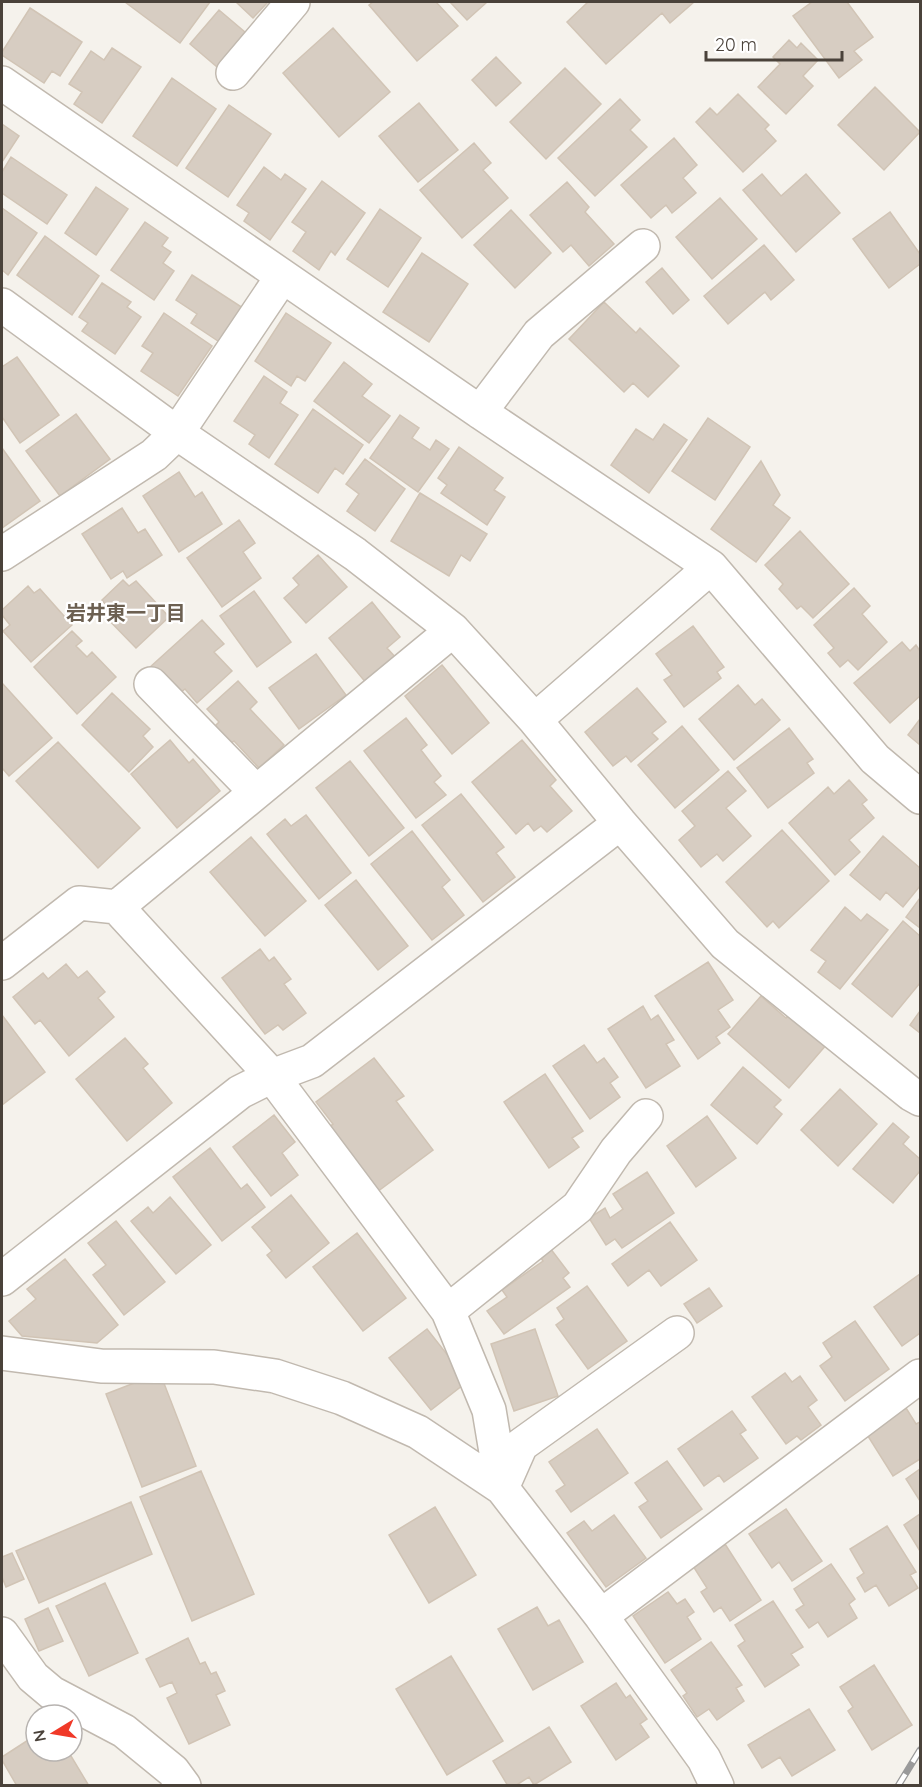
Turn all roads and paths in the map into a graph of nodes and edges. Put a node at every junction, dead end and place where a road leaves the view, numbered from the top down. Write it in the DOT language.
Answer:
graph roads {
  1 [pos="293,2"];
  2 [pos="233,72"];
  3 [pos="2,83"];
  4 [pos="643,246"];
  5 [pos="282,277"];
  6 [pos="4,309"];
  7 [pos="480,412"];
  8 [pos="177,433"];
  9 [pos="2,554"];
  10 [pos="711,567"];
  11 [pos="453,630"];
  12 [pos="151,684"];
  13 [pos="535,720"];
  14 [pos="256,792"];
  15 [pos="921,797"];
  16 [pos="620,823"];
  17 [pos="117,907"];
  18 [pos="2,963"];
  19 [pos="272,1076"];
  20 [pos="921,1099"];
  21 [pos="646,1116"];
  22 [pos="2,1279"];
  23 [pos="448,1311"];
  24 [pos="677,1333"];
  25 [pos="2,1353"];
  26 [pos="921,1376"];
  27 [pos="502,1488"];
  28 [pos="601,1616"];
  29 [pos="2,1634"];
  30 [pos="184,1785"];
  31 [pos="717,1785"];
  1 -- 2 [label="street"];
  3 -- 5 [label="street"];
  4 -- 7 [label="street"];
  5 -- 7 [label="street"];
  5 -- 8 [label="street"];
  6 -- 8 [label="street"];
  7 -- 10 [label="street"];
  8 -- 9 [label="street"];
  8 -- 11 [label="street"];
  10 -- 13 [label="street"];
  10 -- 15 [label="street"];
  11 -- 13 [label="street"];
  11 -- 14 [label="street"];
  12 -- 14 [label="street"];
  13 -- 16 [label="street"];
  14 -- 17 [label="street"];
  16 -- 19 [label="street"];
  16 -- 20 [label="street"];
  17 -- 18 [label="street"];
  17 -- 19 [label="street"];
  19 -- 22 [label="street"];
  19 -- 23 [label="street"];
  21 -- 23 [label="street"];
  23 -- 27 [label="street"];
  24 -- 27 [label="street"];
  25 -- 27 [label="street"];
  26 -- 28 [label="street"];
  27 -- 28 [label="street"];
  28 -- 31 [label="street"];
  29 -- 30 [label="street"];
}
